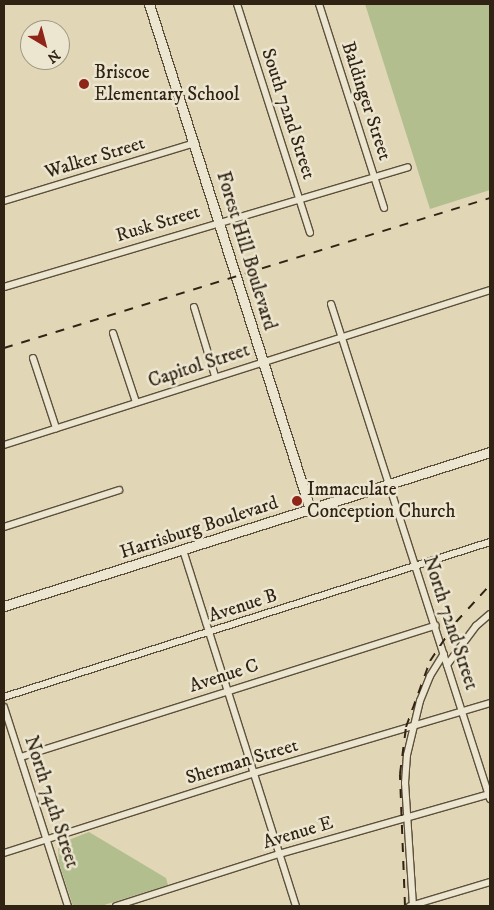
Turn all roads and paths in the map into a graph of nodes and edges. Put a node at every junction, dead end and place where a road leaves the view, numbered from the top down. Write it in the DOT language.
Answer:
graph roads {
  1 [pos="149,4"];
  2 [pos="237,4"];
  3 [pos="319,4"];
  4 [pos="195,143"];
  5 [pos="408,167"];
  6 [pos="374,178"];
  7 [pos="4,201"];
  8 [pos="300,201"];
  9 [pos="384,208"];
  10 [pos="221,222"];
  11 [pos="310,233"];
  12 [pos="4,287"];
  13 [pos="490,290"];
  14 [pos="331,304"];
  15 [pos="194,307"];
  16 [pos="113,333"];
  17 [pos="343,337"];
  18 [pos="33,358"];
  19 [pos="262,360"];
  20 [pos="216,376"];
  21 [pos="136,402"];
  22 [pos="56,428"];
  23 [pos="4,445"];
  24 [pos="490,452"];
  25 [pos="389,484"];
  26 [pos="119,490"];
  27 [pos="310,510"];
  28 [pos="4,527"];
  29 [pos="490,542"];
  30 [pos="183,550"];
  31 [pos="416,566"];
  32 [pos="4,606"];
  33 [pos="490,614"];
  34 [pos="436,625"];
  35 [pos="208,633"];
  36 [pos="444,654"];
  37 [pos="447,665"];
  38 [pos="227,690"];
  39 [pos="4,697"];
  40 [pos="490,703"];
  41 [pos="4,707"];
  42 [pos="462,712"];
  43 [pos="412,726"];
  44 [pos="21,757"];
  45 [pos="254,773"];
  46 [pos="490,796"];
  47 [pos="407,816"];
  48 [pos="49,839"];
  49 [pos="4,853"];
  50 [pos="279,854"];
  51 [pos="490,882"];
  52 [pos="68,906"];
  53 [pos="116,906"];
  54 [pos="296,906"];
  55 [pos="411,906"];
  1 -- 4 [label="street, Forest Hill Boulevard"];
  2 -- 8 [label="street, South 72nd Street"];
  3 -- 6 [label="street, Baldinger Street"];
  4 -- 7 [label="street, Walker Street"];
  4 -- 10 [label="street, Forest Hill Boulevard"];
  5 -- 6 [label="street, Rusk Street"];
  6 -- 8 [label="street, Rusk Street"];
  6 -- 9 [label="street, Baldinger Street"];
  8 -- 10 [label="street, Rusk Street"];
  8 -- 11 [label="street, South 72nd Street"];
  10 -- 12 [label="street, Rusk Street"];
  10 -- 19 [label="street, Forest Hill Boulevard"];
  13 -- 17 [label="street, Capitol Street"];
  14 -- 17 [label="street"];
  15 -- 20 [label="street"];
  16 -- 21 [label="street"];
  17 -- 19 [label="street, Capitol Street"];
  17 -- 25 [label="street"];
  18 -- 22 [label="street"];
  19 -- 20 [label="street, Capitol Street"];
  19 -- 27 [label="street, Forest Hill Boulevard"];
  20 -- 21 [label="street, Capitol Street"];
  21 -- 22 [label="street, Capitol Street"];
  22 -- 23 [label="street, Capitol Street"];
  24 -- 25 [label="street, Harrisburg Boulevard"];
  25 -- 27 [label="street, Harrisburg Boulevard"];
  25 -- 31 [label="street, North 72nd Street"];
  26 -- 28 [label="street"];
  27 -- 30 [label="street, Harrisburg Boulevard"];
  29 -- 31 [label="street, Avenue B"];
  30 -- 32 [label="street, Harrisburg Boulevard"];
  30 -- 35 [label="street"];
  31 -- 34 [label="street, North 72nd Street"];
  31 -- 35 [label="street, Avenue B"];
  33 -- 37 [label="street"];
  34 -- 36 [label="street, North 72nd Street"];
  34 -- 38 [label="street, Avenue C"];
  35 -- 38 [label="street"];
  35 -- 39 [label="street, Avenue B"];
  36 -- 37 [label="street, North 72nd Street"];
  36 -- 43 [label="street"];
  37 -- 42 [label="street, North 72nd Street"];
  38 -- 44 [label="street, Avenue C"];
  38 -- 45 [label="street"];
  40 -- 42 [label="street, Sherman Street"];
  41 -- 44 [label="street, North 74th Street"];
  42 -- 43 [label="street, Sherman Street"];
  42 -- 46 [label="street, North 72nd Street"];
  43 -- 45 [label="street, Sherman Street"];
  43 -- 47 [label="street"];
  44 -- 48 [label="street, North 74th Street"];
  45 -- 48 [label="street, Sherman Street"];
  45 -- 50 [label="street"];
  46 -- 47 [label="street, Avenue E"];
  47 -- 50 [label="street, Avenue E"];
  47 -- 55 [label="street"];
  48 -- 49 [label="street, Sherman Street"];
  48 -- 52 [label="street, North 74th Street"];
  50 -- 53 [label="street, Avenue E"];
  50 -- 54 [label="street"];
  51 -- 55 [label="street"];
}
